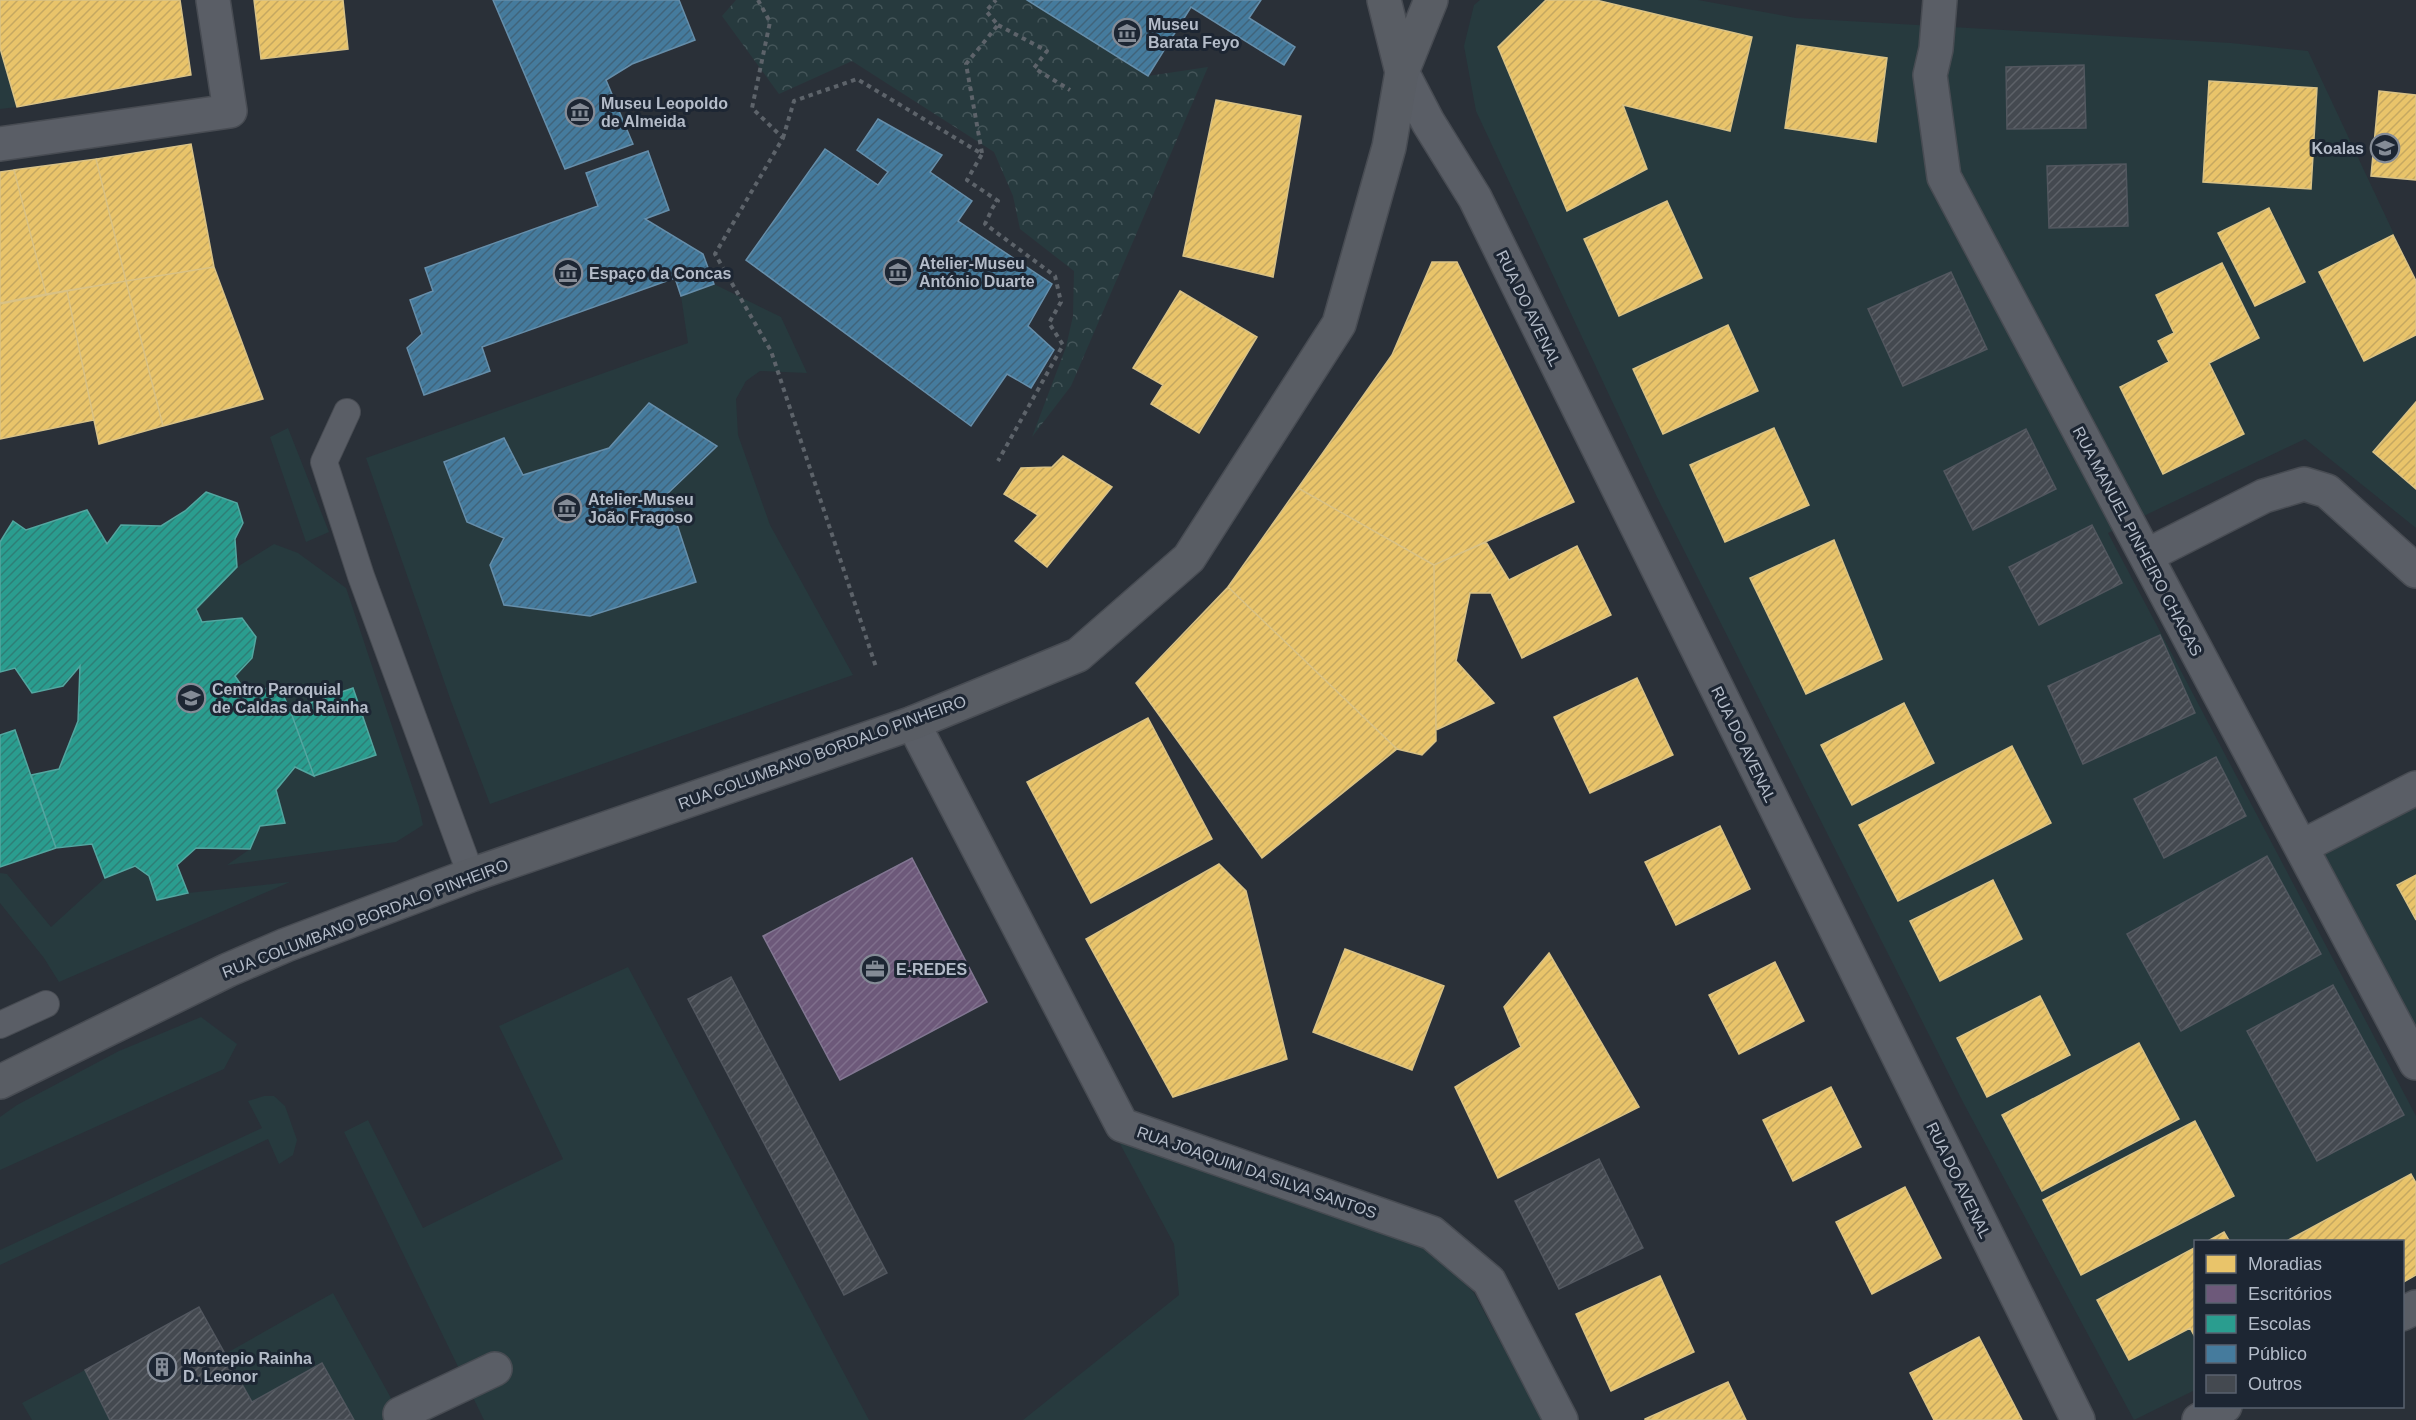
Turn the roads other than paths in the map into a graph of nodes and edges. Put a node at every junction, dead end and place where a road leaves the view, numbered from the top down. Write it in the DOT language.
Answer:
graph roads {
  1 [pos="213,0"];
  2 [pos="1384,0"];
  3 [pos="1431,0"];
  4 [pos="1940,0"];
  5 [pos="1402,72"];
  6 [pos="0,144"];
  7 [pos="346,412"];
  8 [pos="2146,556"];
  9 [pos="2416,571"];
  10 [pos="913,723"];
  11 [pos="2416,788"];
  12 [pos="2301,847"];
  13 [pos="471,875"];
  14 [pos="46,1004"];
  15 [pos="0,1025"];
  16 [pos="2416,1063"];
  17 [pos="0,1082"];
  18 [pos="495,1369"];
  19 [pos="2223,1408"];
  20 [pos="400,1414"];
  21 [pos="1561,1420"];
  22 [pos="2078,1420"];
  23 [pos="2199,1420"];
  1 -- 6 [label="street"];
  2 -- 5 [label="main road, RUA DO AVENAL"];
  3 -- 5 [label="main road"];
  4 -- 8 [label="street, RUA MANUEL PINHEIRO CHAGAS"];
  5 -- 10 [label="main road, RUA COLUMBANO BORDALO PINHEIRO"];
  5 -- 22 [label="street, RUA DO AVENAL"];
  7 -- 13 [label="lane"];
  8 -- 9 [label="street"];
  8 -- 12 [label="street, RUA MANUEL PINHEIRO CHAGAS"];
  10 -- 13 [label="main road, RUA COLUMBANO BORDALO PINHEIRO"];
  10 -- 21 [label="street, RUA JOAQUIM DA SILVA SANTOS"];
  11 -- 12 [label="street"];
  12 -- 16 [label="street, RUA MANUEL PINHEIRO CHAGAS"];
  13 -- 17 [label="main road, RUA COLUMBANO BORDALO PINHEIRO"];
  14 -- 15 [label="lane"];
  18 -- 20 [label="street"];
  19 -- 23 [label="street"];
}
